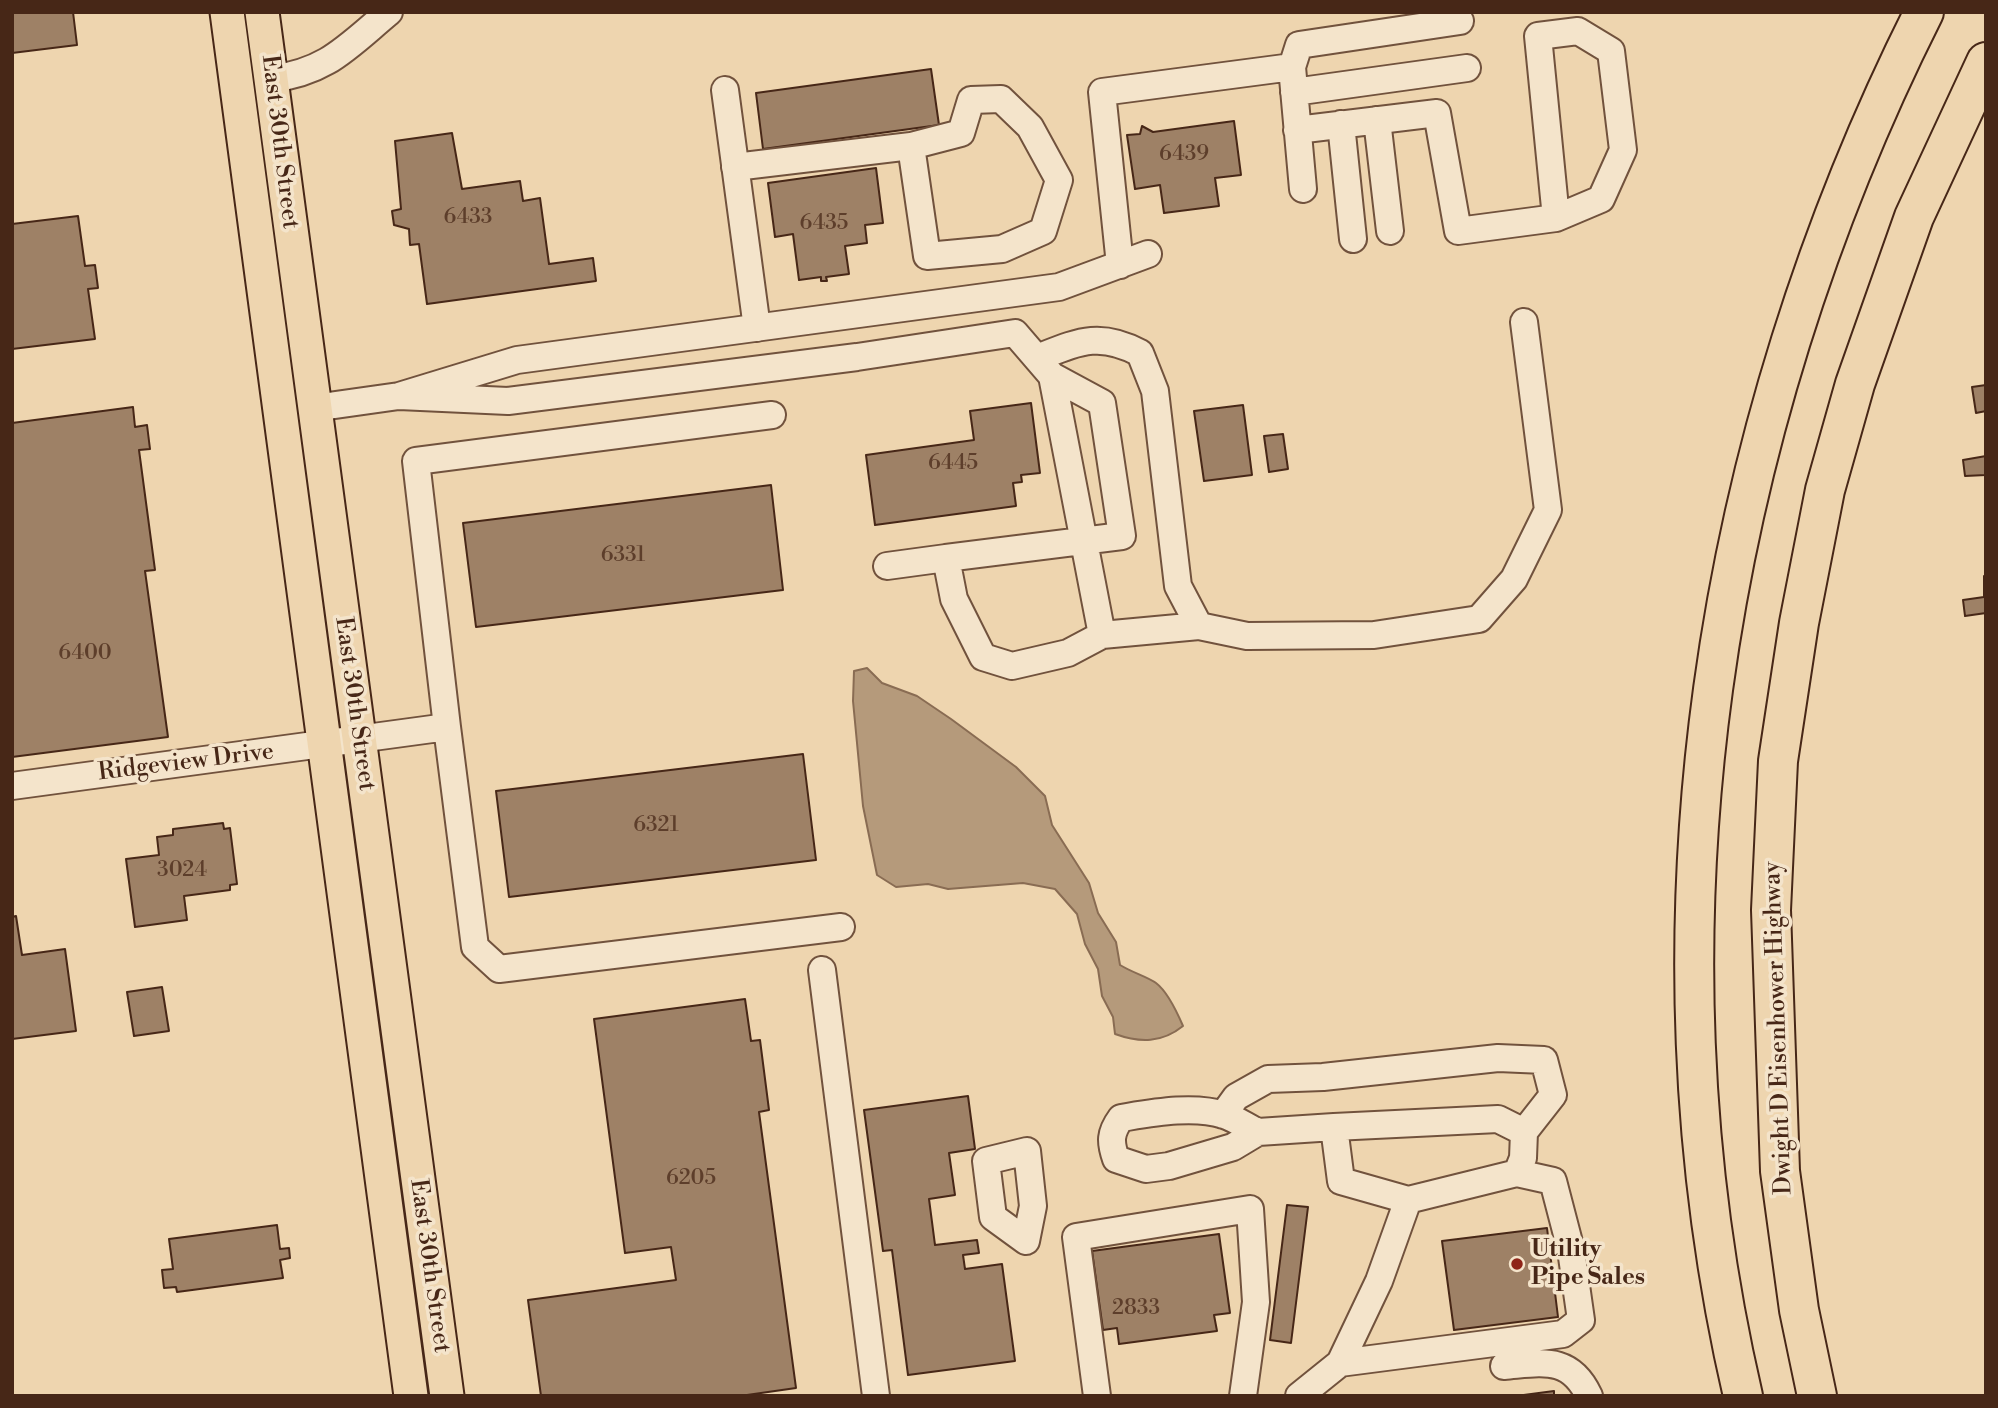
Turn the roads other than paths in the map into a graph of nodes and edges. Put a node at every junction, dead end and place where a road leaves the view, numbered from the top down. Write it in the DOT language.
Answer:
graph roads {
  1 [pos="227,12"];
  2 [pos="262,12"];
  3 [pos="389,12"];
  4 [pos="1924,12"];
  5 [pos="1460,21"];
  6 [pos="1986,62"];
  7 [pos="1467,68"];
  8 [pos="271,79"];
  9 [pos="1293,79"];
  10 [pos="236,83"];
  11 [pos="725,90"];
  12 [pos="1377,120"];
  13 [pos="1341,124"];
  14 [pos="1297,130"];
  15 [pos="911,146"];
  16 [pos="735,167"];
  17 [pos="1303,189"];
  18 [pos="1556,218"];
  19 [pos="1390,231"];
  20 [pos="1353,239"];
  21 [pos="1148,254"];
  22 [pos="1120,265"];
  23 [pos="1524,322"];
  24 [pos="757,328"];
  25 [pos="1045,367"];
  26 [pos="400,396"];
  27 [pos="314,408"];
  28 [pos="772,415"];
  29 [pos="1084,540"];
  30 [pos="946,558"];
  31 [pos="887,566"];
  32 [pos="1199,626"];
  33 [pos="1102,635"];
  34 [pos="447,727"];
  35 [pos="359,741"];
  36 [pos="324,746"];
  37 [pos="12,786"];
  38 [pos="841,927"];
  39 [pos="822,970"];
  40 [pos="1223,1115"];
  41 [pos="1334,1127"];
  42 [pos="1258,1132"];
  43 [pos="1524,1132"];
  44 [pos="1517,1173"];
  45 [pos="1408,1200"];
  46 [pos="1340,1363"];
  47 [pos="1504,1366"];
  48 [pos="411,1396"];
  49 [pos="447,1396"];
  50 [pos="876,1396"];
  51 [pos="1097,1396"];
  52 [pos="1243,1396"];
  53 [pos="1299,1396"];
  54 [pos="1588,1396"];
  55 [pos="1742,1396"];
  56 [pos="1817,1396"];
  1 -- 10 [label="main road, East 30th Street"];
  2 -- 8 [label="main road, East 30th Street"];
  3 -- 8 [label="street"];
  4 -- 55 [label="highway"];
  5 -- 9 [label="street"];
  6 -- 56 [label="highway, Dwight D Eisenhower Highway"];
  7 -- 9 [label="street"];
  8 -- 10 [label="main road"];
  8 -- 27 [label="main road, East 30th Street"];
  9 -- 14 [label="street"];
  9 -- 22 [label="street"];
  10 -- 36 [label="main road, East 30th Street"];
  11 -- 16 [label="street"];
  12 -- 13 [label="street"];
  12 -- 18 [label="street"];
  12 -- 19 [label="street"];
  13 -- 14 [label="street"];
  13 -- 20 [label="street"];
  14 -- 17 [label="street"];
  15 -- 15 [label="street"];
  15 -- 16 [label="street"];
  16 -- 24 [label="street"];
  18 -- 18 [label="street"];
  21 -- 22 [label="street"];
  22 -- 24 [label="street"];
  23 -- 32 [label="street"];
  24 -- 26 [label="street"];
  25 -- 26 [label="street"];
  25 -- 29 [label="street"];
  25 -- 29 [label="street"];
  25 -- 32 [label="street"];
  26 -- 27 [label="street"];
  27 -- 35 [label="main road, East 30th Street"];
  28 -- 34 [label="street"];
  29 -- 30 [label="street"];
  29 -- 33 [label="street"];
  30 -- 31 [label="street"];
  30 -- 33 [label="street"];
  32 -- 33 [label="street"];
  34 -- 35 [label="street, Ridgeview Drive"];
  34 -- 38 [label="street"];
  35 -- 36 [label="street, Ridgeview Drive"];
  35 -- 49 [label="main road, East 30th Street"];
  36 -- 37 [label="street, Ridgeview Drive"];
  36 -- 48 [label="main road, East 30th Street"];
  39 -- 50 [label="street"];
  40 -- 42 [label="street"];
  40 -- 42 [label="street"];
  40 -- 43 [label="street"];
  41 -- 42 [label="street"];
  41 -- 43 [label="street"];
  41 -- 45 [label="street"];
  43 -- 44 [label="street"];
  44 -- 45 [label="street"];
  44 -- 46 [label="street"];
  45 -- 46 [label="street"];
  46 -- 53 [label="street"];
  47 -- 54 [label="street"];
  51 -- 52 [label="street"];
}
